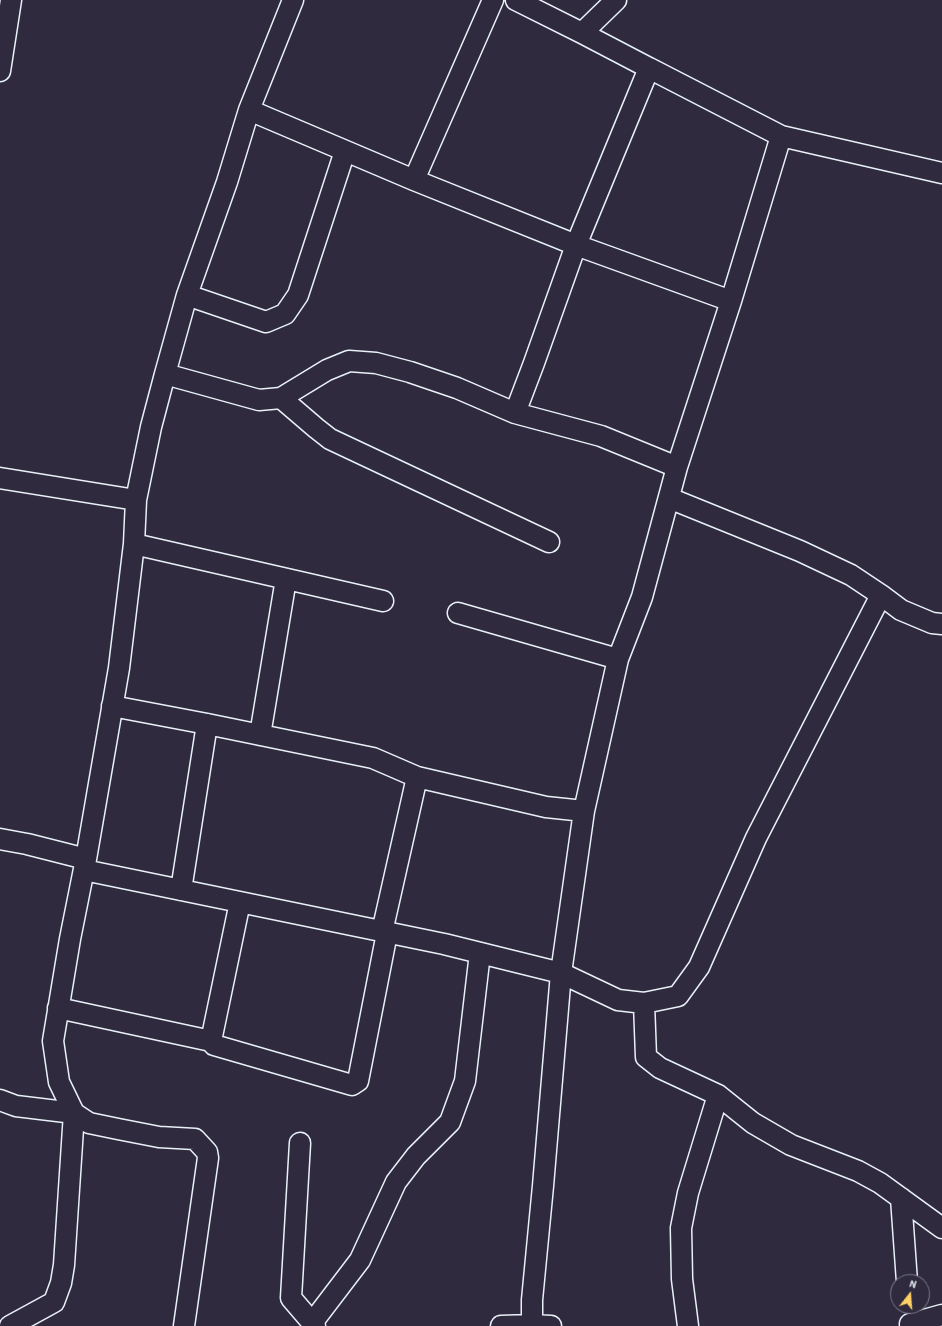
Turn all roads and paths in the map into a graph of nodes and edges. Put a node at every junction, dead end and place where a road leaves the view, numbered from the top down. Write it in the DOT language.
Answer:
graph roads {
  1 [pos="11,0"];
  2 [pos="293,0"];
  3 [pos="494,0"];
  4 [pos="516,0"];
  5 [pos="616,0"];
  6 [pos="582,33"];
  7 [pos="649,68"];
  8 [pos="0,71"];
  9 [pos="249,110"];
  10 [pos="782,136"];
  11 [pos="345,151"];
  12 [pos="942,173"];
  13 [pos="414,180"];
  14 [pos="576,245"];
  15 [pos="187,295"];
  16 [pos="731,301"];
  17 [pos="165,374"];
  18 [pos="281,398"];
  19 [pos="515,413"];
  20 [pos="677,468"];
  21 [pos="0,478"];
  22 [pos="669,498"];
  23 [pos="136,500"];
  24 [pos="550,542"];
  25 [pos="134,544"];
  26 [pos="286,579"];
  27 [pos="881,595"];
  28 [pos="383,601"];
  29 [pos="458,613"];
  30 [pos="942,624"];
  31 [pos="618,659"];
  32 [pos="112,706"];
  33 [pos="207,724"];
  34 [pos="260,735"];
  35 [pos="417,777"];
  36 [pos="584,811"];
  37 [pos="0,839"];
  38 [pos="85,865"];
  39 [pos="181,890"];
  40 [pos="240,902"];
  41 [pos="384,932"];
  42 [pos="480,953"];
  43 [pos="561,973"];
  44 [pos="644,1003"];
  45 [pos="58,1008"];
  46 [pos="211,1041"];
  47 [pos="718,1095"];
  48 [pos="0,1100"];
  49 [pos="74,1114"];
  50 [pos="300,1143"];
  51 [pos="901,1198"];
  52 [pos="942,1228"];
  53 [pos="906,1274"];
  54 [pos="942,1315"];
  55 [pos="910,1318"];
  56 [pos="314,1324"];
  57 [pos="11,1326"];
  58 [pos="184,1326"];
  59 [pos="501,1326"];
  60 [pos="538,1326"];
  61 [pos="688,1326"];
  1 -- 8 [label="street"];
  2 -- 9 [label="street"];
  3 -- 13 [label="street"];
  4 -- 6 [label="street"];
  5 -- 6 [label="street"];
  6 -- 7 [label="street"];
  7 -- 10 [label="street"];
  7 -- 14 [label="street"];
  9 -- 11 [label="street"];
  9 -- 15 [label="street"];
  10 -- 12 [label="street"];
  10 -- 16 [label="street"];
  11 -- 13 [label="street"];
  11 -- 15 [label="street"];
  13 -- 14 [label="street"];
  14 -- 16 [label="street"];
  14 -- 19 [label="street"];
  15 -- 17 [label="street"];
  16 -- 20 [label="street"];
  17 -- 18 [label="street"];
  17 -- 23 [label="street"];
  18 -- 19 [label="street"];
  18 -- 24 [label="street"];
  19 -- 20 [label="street"];
  20 -- 22 [label="street"];
  21 -- 23 [label="street"];
  22 -- 27 [label="street"];
  22 -- 31 [label="street"];
  23 -- 25 [label="street"];
  25 -- 26 [label="street"];
  25 -- 32 [label="street"];
  26 -- 28 [label="street"];
  26 -- 34 [label="street"];
  27 -- 30 [label="street"];
  27 -- 44 [label="street"];
  29 -- 31 [label="street"];
  31 -- 36 [label="street"];
  32 -- 33 [label="street"];
  32 -- 38 [label="street"];
  33 -- 34 [label="street"];
  33 -- 39 [label="street"];
  34 -- 35 [label="street"];
  35 -- 36 [label="street"];
  35 -- 41 [label="street"];
  36 -- 43 [label="street"];
  37 -- 38 [label="street"];
  38 -- 39 [label="street"];
  38 -- 45 [label="street"];
  39 -- 40 [label="street"];
  40 -- 41 [label="street"];
  40 -- 46 [label="street"];
  41 -- 42 [label="street"];
  41 -- 46 [label="street"];
  42 -- 43 [label="street"];
  42 -- 56 [label="street"];
  43 -- 44 [label="street"];
  43 -- 60 [label="street"];
  44 -- 47 [label="street"];
  45 -- 46 [label="street"];
  45 -- 49 [label="street"];
  47 -- 51 [label="street"];
  47 -- 61 [label="street"];
  48 -- 49 [label="street"];
  49 -- 57 [label="street"];
  49 -- 58 [label="street"];
  50 -- 56 [label="street"];
  51 -- 52 [label="street"];
  51 -- 53 [label="street"];
  54 -- 55 [label="street"];
  59 -- 60 [label="street"];
}
